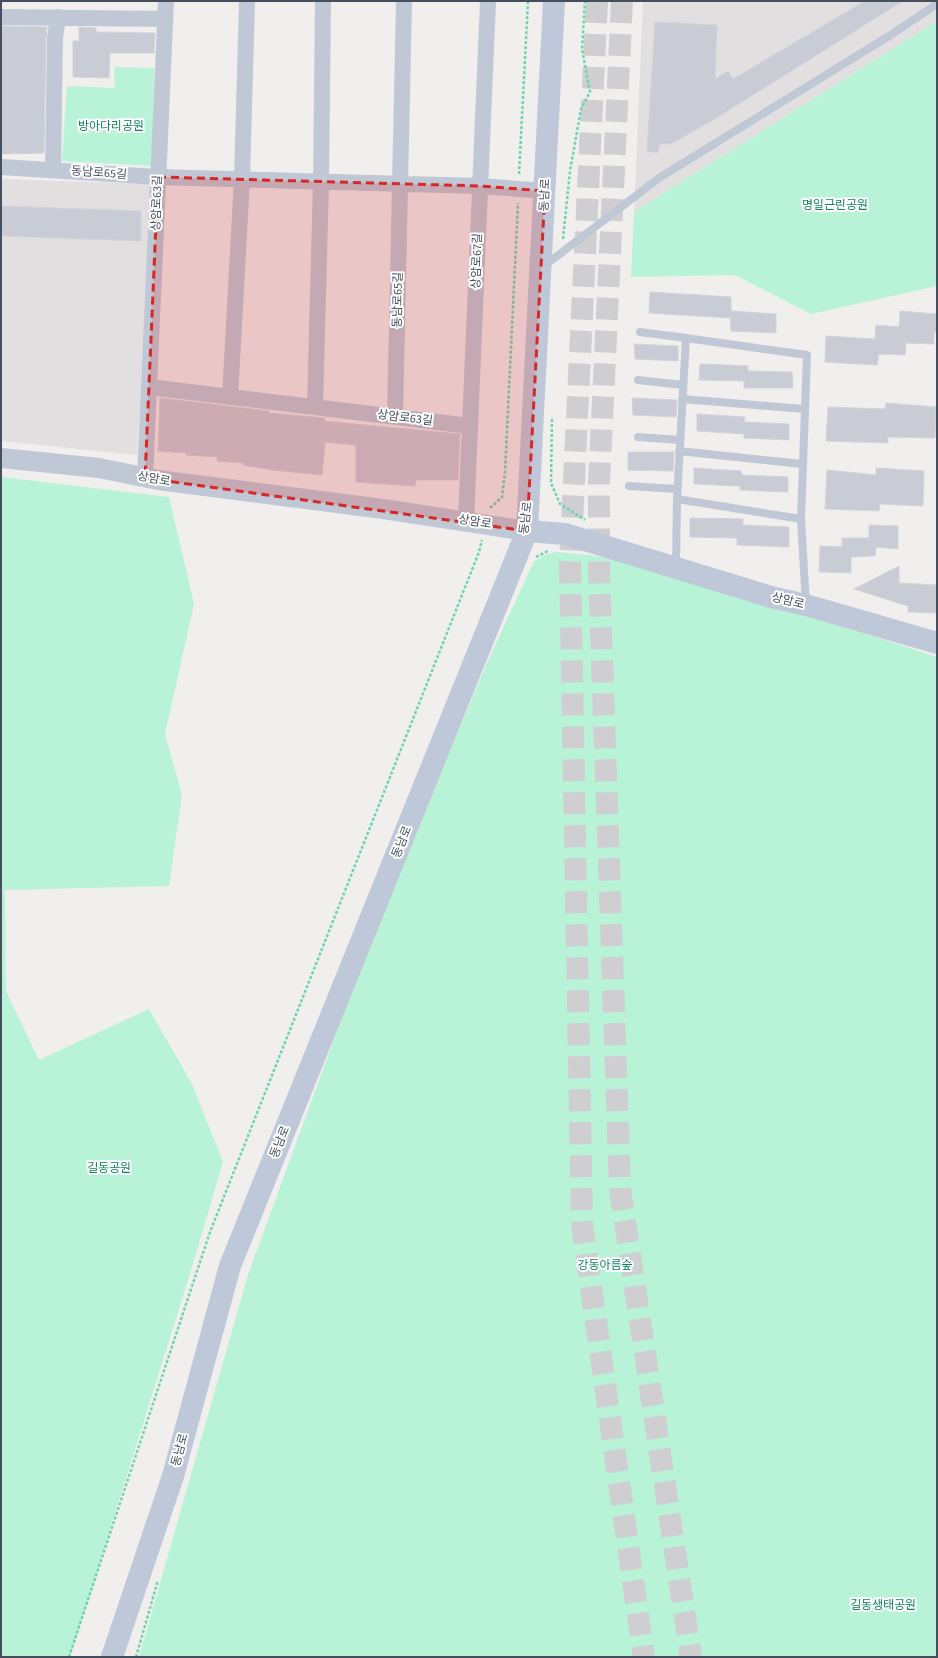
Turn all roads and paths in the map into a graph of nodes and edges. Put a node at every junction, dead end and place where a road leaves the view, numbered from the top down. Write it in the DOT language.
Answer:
graph roads {
  1 [pos="166,1"];
  2 [pos="248,1"];
  3 [pos="324,1"];
  4 [pos="404,1"];
  5 [pos="488,1"];
  6 [pos="528,1"];
  7 [pos="554,1"];
  8 [pos="937,4"];
  9 [pos="1,17"];
  10 [pos="58,17"];
  11 [pos="165,19"];
  12 [pos="1,166"];
  13 [pos="53,170"];
  14 [pos="158,177"];
  15 [pos="242,179"];
  16 [pos="321,182"];
  17 [pos="401,184"];
  18 [pos="480,186"];
  19 [pos="518,189"];
  20 [pos="546,191"];
  21 [pos="541,268"];
  22 [pos="640,332"];
  23 [pos="686,338"];
  24 [pos="638,380"];
  25 [pos="683,385"];
  26 [pos="149,387"];
  27 [pos="230,397"];
  28 [pos="682,399"];
  29 [pos="315,407"];
  30 [pos="804,409"];
  31 [pos="395,417"];
  32 [pos="470,426"];
  33 [pos="638,437"];
  34 [pos="680,440"];
  35 [pos="679,451"];
  36 [pos="1,458"];
  37 [pos="802,464"];
  38 [pos="145,478"];
  39 [pos="551,483"];
  40 [pos="629,486"];
  41 [pos="677,489"];
  42 [pos="556,496"];
  43 [pos="677,499"];
  44 [pos="487,517"];
  45 [pos="801,519"];
  46 [pos="466,521"];
  47 [pos="527,531"];
  48 [pos="554,548"];
  49 [pos="533,559"];
  50 [pos="676,564"];
  51 [pos="806,605"];
  52 [pos="937,643"];
  53 [pos="160,1573"];
  54 [pos="69,1657"];
  55 [pos="112,1657"];
  56 [pos="136,1657"];
  1 -- 11 [label="street, 상암로63길"];
  2 -- 15 [label="street"];
  3 -- 16 [label="street"];
  4 -- 17 [label="street, 동남로65길"];
  5 -- 18 [label="street, 상암로67길"];
  6 -- 19 [label="path"];
  7 -- 20 [label="main road, 동남로"];
  8 -- 21 [label="lane"];
  9 -- 10 [label="street"];
  10 -- 11 [label="street"];
  10 -- 13 [label="street, 동남로65길"];
  11 -- 14 [label="street, 상암로63길"];
  12 -- 13 [label="street, 동남로65길"];
  13 -- 14 [label="street, 동남로65길"];
  14 -- 15 [label="street, 동남로65길"];
  14 -- 26 [label="street, 상암로63길"];
  15 -- 16 [label="street, 동남로65길"];
  15 -- 27 [label="street"];
  16 -- 17 [label="street, 동남로65길"];
  16 -- 29 [label="street"];
  17 -- 18 [label="street, 동남로65길"];
  17 -- 31 [label="street, 동남로65길"];
  18 -- 19 [label="street, 동남로65길"];
  18 -- 32 [label="street, 상암로67길"];
  19 -- 20 [label="street, 동남로65길"];
  19 -- 44 [label="path"];
  20 -- 21 [label="main road, 동남로"];
  21 -- 47 [label="main road, 동남로"];
  22 -- 23 [label="lane"];
  23 -- 25 [label="lane"];
  23 -- 30 [label="lane"];
  24 -- 25 [label="lane"];
  25 -- 28 [label="lane"];
  26 -- 27 [label="street, 상암로63길"];
  26 -- 38 [label="street, 상암로63길"];
  27 -- 29 [label="street, 상암로63길"];
  28 -- 30 [label="lane"];
  28 -- 34 [label="lane"];
  29 -- 31 [label="street, 상암로63길"];
  30 -- 37 [label="lane"];
  31 -- 32 [label="street, 상암로63길"];
  32 -- 46 [label="street, 상암로67길"];
  33 -- 34 [label="lane"];
  34 -- 35 [label="lane"];
  35 -- 37 [label="lane"];
  35 -- 41 [label="lane"];
  36 -- 38 [label="street, 상암로"];
  37 -- 45 [label="lane"];
  38 -- 46 [label="street, 상암로"];
  39 -- 42 [label="path"];
  40 -- 41 [label="lane"];
  41 -- 43 [label="lane"];
  43 -- 45 [label="lane"];
  43 -- 50 [label="lane"];
  44 -- 46 [label="street, 상암로"];
  44 -- 47 [label="street, 상암로"];
  44 -- 54 [label="path"];
  45 -- 51 [label="lane"];
  47 -- 51 [label="main road, 상암로"];
  47 -- 55 [label="main road, 동남로"];
  48 -- 49 [label="path"];
  51 -- 52 [label="main road, 상암로"];
  53 -- 56 [label="path"];
}
